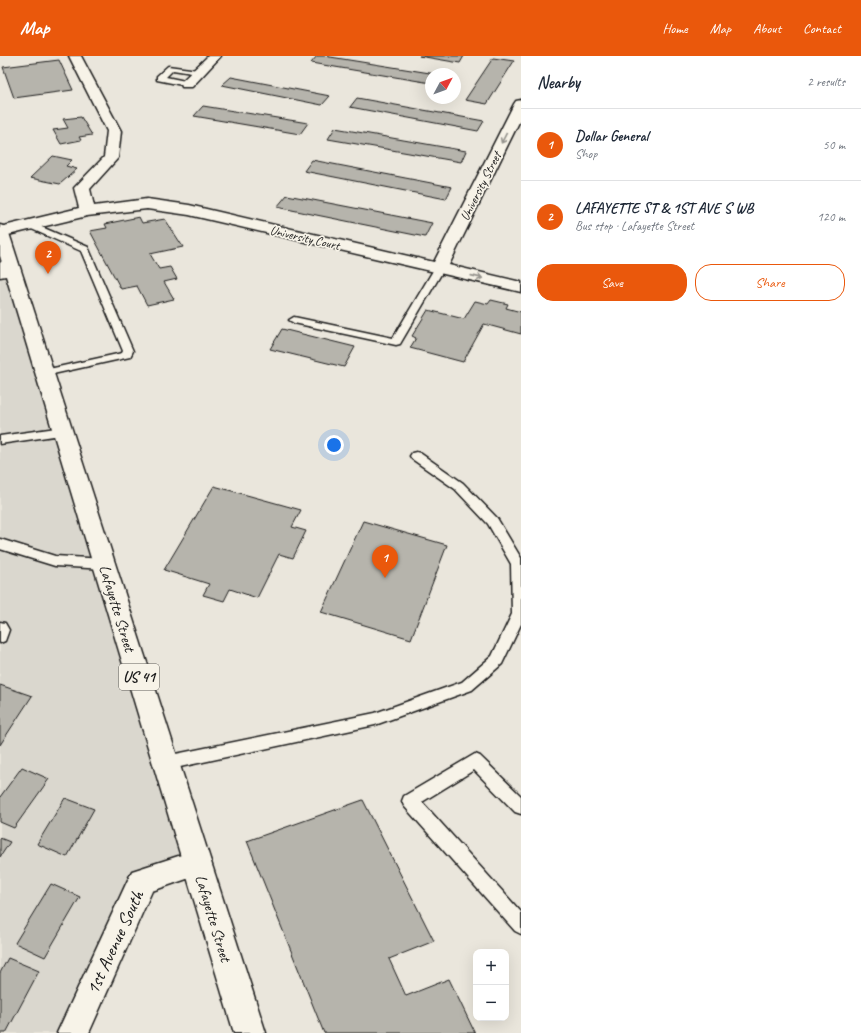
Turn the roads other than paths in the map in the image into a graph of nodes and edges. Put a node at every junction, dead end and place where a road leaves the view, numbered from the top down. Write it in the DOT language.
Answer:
graph roads {
  1 [pos="75,56"];
  2 [pos="215,56"];
  3 [pos="198,72"];
  4 [pos="187,84"];
  5 [pos="521,104"];
  6 [pos="87,211"];
  7 [pos="30,225"];
  8 [pos="0,231"];
  9 [pos="5,267"];
  10 [pos="439,269"];
  11 [pos="521,287"];
  12 [pos="294,320"];
  13 [pos="44,373"];
  14 [pos="63,431"];
  15 [pos="0,440"];
  16 [pos="416,456"];
  17 [pos="0,544"];
  18 [pos="104,564"];
  19 [pos="520,614"];
  20 [pos="0,627"];
  21 [pos="0,637"];
  22 [pos="166,763"];
  23 [pos="521,807"];
  24 [pos="197,863"];
  25 [pos="521,925"];
  26 [pos="72,1033"];
  27 [pos="250,1033"];
  1 -- 6 [label="street"];
  2 -- 3 [label="street"];
  3 -- 4 [label="street"];
  3 -- 4 [label="lane"];
  5 -- 10 [label="street, University Street, one-way"];
  6 -- 7 [label="street"];
  6 -- 10 [label="street, University Court"];
  7 -- 8 [label="street"];
  7 -- 13 [label="lane"];
  8 -- 9 [label="street, Lafayette Street / US 41"];
  9 -- 13 [label="street, Lafayette Street / US 41"];
  10 -- 11 [label="street, University Court, one-way"];
  10 -- 12 [label="lane"];
  13 -- 14 [label="street, Lafayette Street / US 41"];
  14 -- 15 [label="lane"];
  14 -- 18 [label="street, Lafayette Street / US 41"];
  16 -- 19 [label="lane"];
  17 -- 18 [label="lane"];
  18 -- 22 [label="street, Lafayette Street / US 41"];
  19 -- 22 [label="lane"];
  20 -- 21 [label="lane"];
  22 -- 24 [label="street, Lafayette Street / US 41"];
  23 -- 25 [label="lane"];
  24 -- 26 [label="street, 1st Avenue South"];
  24 -- 27 [label="street, Lafayette Street / US 41"];
}
